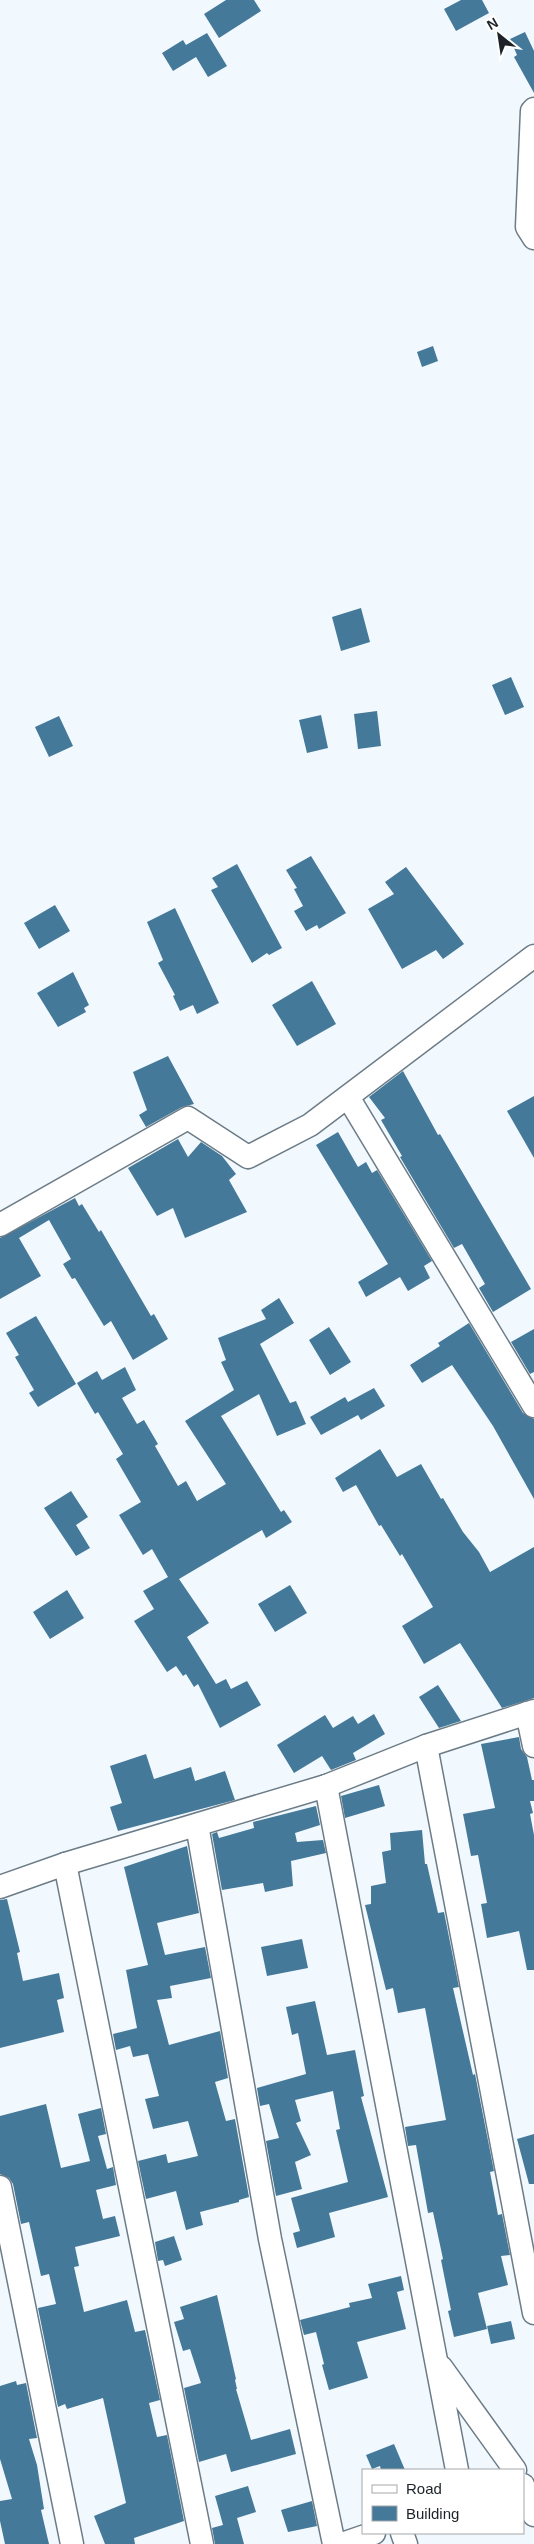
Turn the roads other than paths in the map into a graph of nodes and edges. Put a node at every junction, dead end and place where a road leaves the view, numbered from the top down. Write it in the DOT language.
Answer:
graph roads {
  1 [pos="534,109"];
  2 [pos="534,238"];
  3 [pos="534,956"];
  4 [pos="348,1097"];
  5 [pos="0,1225"];
  6 [pos="534,1406"];
  7 [pos="531,1712"];
  8 [pos="426,1746"];
  9 [pos="534,1746"];
  10 [pos="326,1786"];
  11 [pos="197,1825"];
  12 [pos="65,1864"];
  13 [pos="0,1887"];
  14 [pos="0,2187"];
  15 [pos="534,2313"];
  16 [pos="436,2360"];
  17 [pos="457,2469"];
  18 [pos="514,2469"];
  19 [pos="524,2488"];
  20 [pos="534,2515"];
  21 [pos="371,2534"];
  22 [pos="72,2544"];
  23 [pos="202,2544"];
  24 [pos="334,2544"];
  25 [pos="342,2544"];
  1 -- 2 [label="street"];
  3 -- 4 [label="street"];
  4 -- 5 [label="street"];
  4 -- 6 [label="street"];
  7 -- 8 [label="street"];
  7 -- 9 [label="street"];
  8 -- 10 [label="street"];
  8 -- 15 [label="street"];
  10 -- 11 [label="street"];
  10 -- 16 [label="street"];
  11 -- 12 [label="street"];
  11 -- 24 [label="street"];
  12 -- 13 [label="street"];
  12 -- 23 [label="street"];
  14 -- 22 [label="street"];
  16 -- 17 [label="street"];
  16 -- 18 [label="street"];
  19 -- 20 [label="street"];
  21 -- 25 [label="street"];
}
